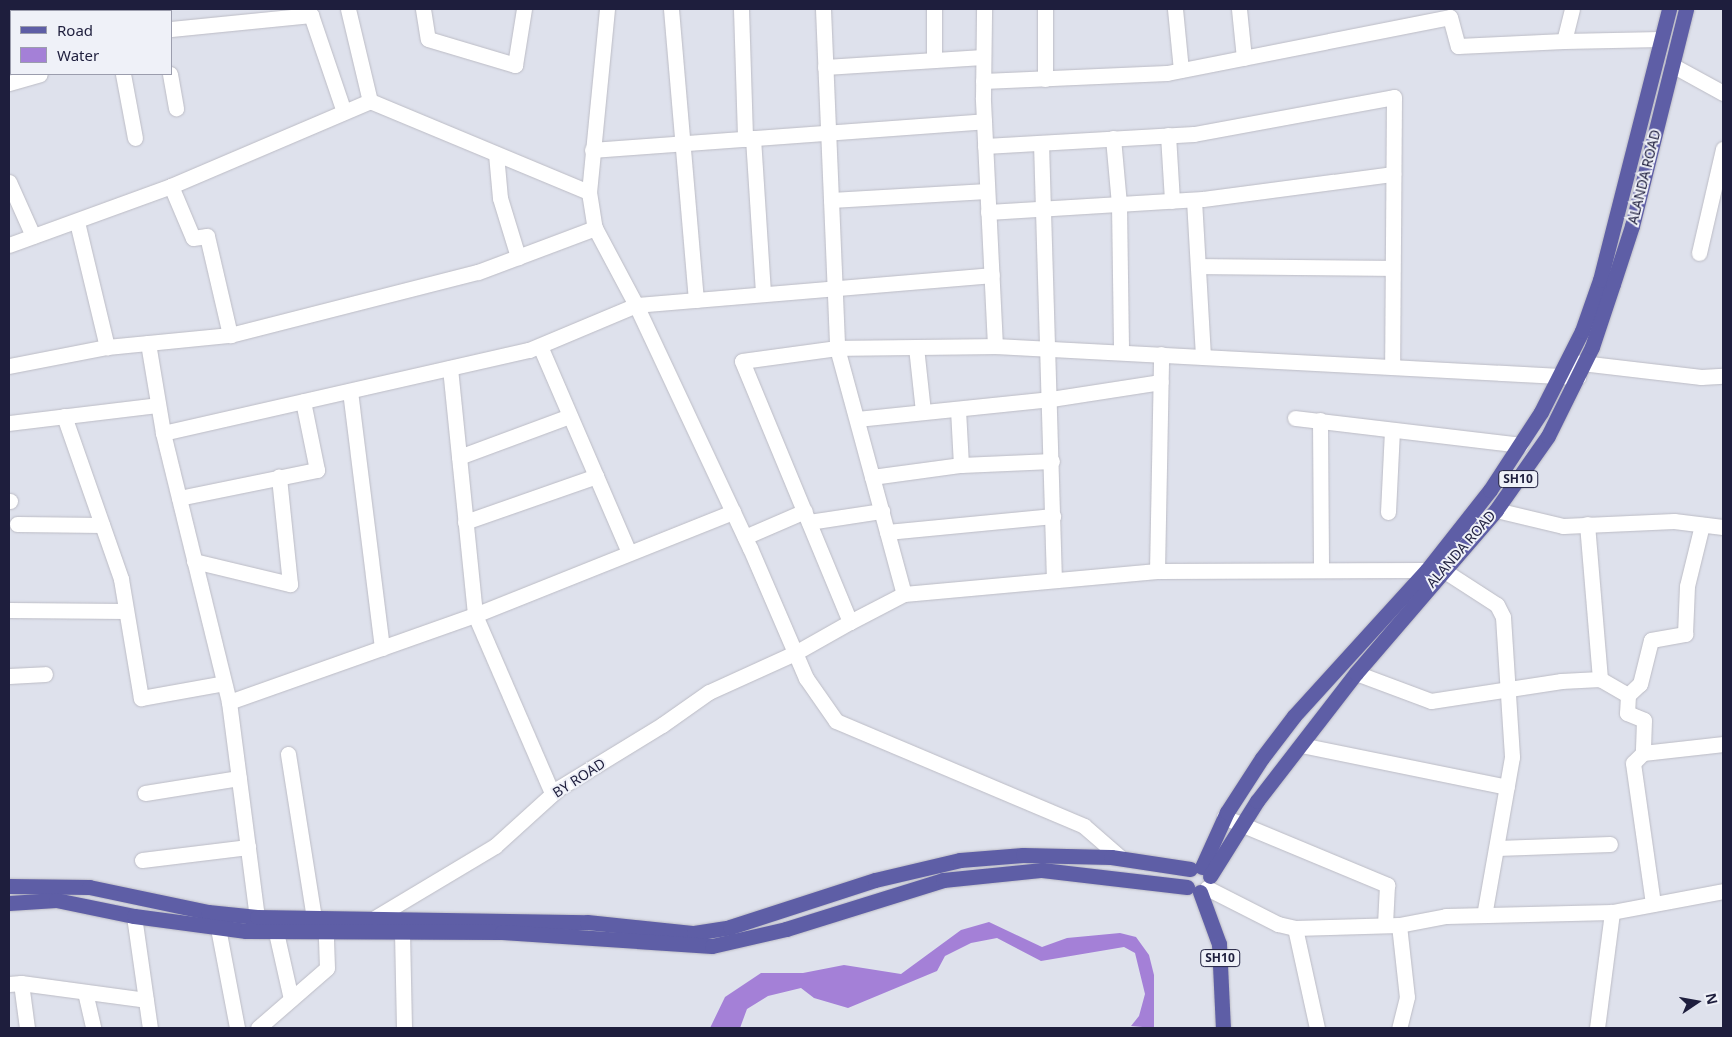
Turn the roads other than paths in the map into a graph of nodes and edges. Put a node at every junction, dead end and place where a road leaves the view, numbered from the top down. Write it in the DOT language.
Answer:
graph roads {
  1 [pos="348,9"];
  2 [pos="423,9"];
  3 [pos="524,9"];
  4 [pos="607,9"];
  5 [pos="671,9"];
  6 [pos="741,9"];
  7 [pos="823,9"];
  8 [pos="934,9"];
  9 [pos="984,9"];
  10 [pos="1046,9"];
  11 [pos="1175,9"];
  12 [pos="1240,9"];
  13 [pos="1572,9"];
  14 [pos="1669,9"];
  15 [pos="1686,9"];
  16 [pos="172,29"];
  17 [pos="1661,39"];
  18 [pos="1564,41"];
  19 [pos="983,57"];
  20 [pos="1244,58"];
  21 [pos="934,60"];
  22 [pos="1672,65"];
  23 [pos="825,67"];
  24 [pos="1181,70"];
  25 [pos="37,75"];
  26 [pos="123,75"];
  27 [pos="170,75"];
  28 [pos="1045,79"];
  29 [pos="983,81"];
  30 [pos="9,83"];
  31 [pos="1723,93"];
  32 [pos="370,101"];
  33 [pos="176,108"];
  34 [pos="344,112"];
  35 [pos="984,121"];
  36 [pos="828,133"];
  37 [pos="1168,135"];
  38 [pos="135,138"];
  39 [pos="749,138"];
  40 [pos="1113,138"];
  41 [pos="683,143"];
  42 [pos="1041,143"];
  43 [pos="985,146"];
  44 [pos="592,150"];
  45 [pos="1723,150"];
  46 [pos="496,154"];
  47 [pos="1393,174"];
  48 [pos="9,182"];
  49 [pos="172,186"];
  50 [pos="987,191"];
  51 [pos="589,192"];
  52 [pos="831,200"];
  53 [pos="1194,200"];
  54 [pos="1172,201"];
  55 [pos="1119,204"];
  56 [pos="1045,208"];
  57 [pos="988,212"];
  58 [pos="77,222"];
  59 [pos="595,228"];
  60 [pos="33,236"];
  61 [pos="9,245"];
  62 [pos="1700,253"];
  63 [pos="518,257"];
  64 [pos="1198,266"];
  65 [pos="1392,268"];
  66 [pos="992,275"];
  67 [pos="1606,282"];
  68 [pos="835,288"];
  69 [pos="763,294"];
  70 [pos="696,300"];
  71 [pos="636,304"];
  72 [pos="230,335"];
  73 [pos="148,343"];
  74 [pos="540,346"];
  75 [pos="995,346"];
  76 [pos="107,347"];
  77 [pos="916,347"];
  78 [pos="837,348"];
  79 [pos="1050,349"];
  80 [pos="1121,352"];
  81 [pos="1161,354"];
  82 [pos="1204,356"];
  83 [pos="9,366"];
  84 [pos="1392,366"];
  85 [pos="450,368"];
  86 [pos="1564,368"];
  87 [pos="1581,370"];
  88 [pos="1723,376"];
  89 [pos="1160,382"];
  90 [pos="350,391"];
  91 [pos="1051,399"];
  92 [pos="303,402"];
  93 [pos="158,405"];
  94 [pos="958,409"];
  95 [pos="923,411"];
  96 [pos="64,416"];
  97 [pos="570,416"];
  98 [pos="1295,418"];
  99 [pos="857,419"];
  100 [pos="1320,420"];
  101 [pos="9,423"];
  102 [pos="1392,430"];
  103 [pos="163,433"];
  104 [pos="1520,445"];
  105 [pos="459,457"];
  106 [pos="1052,461"];
  107 [pos="961,465"];
  108 [pos="596,476"];
  109 [pos="279,477"];
  110 [pos="872,477"];
  111 [pos="1492,486"];
  112 [pos="1506,496"];
  113 [pos="179,498"];
  114 [pos="1496,510"];
  115 [pos="882,511"];
  116 [pos="733,512"];
  117 [pos="1388,512"];
  118 [pos="1053,516"];
  119 [pos="807,517"];
  120 [pos="465,522"];
  121 [pos="17,524"];
  122 [pos="1587,524"];
  123 [pos="102,525"];
  124 [pos="1702,525"];
  125 [pos="1723,528"];
  126 [pos="887,532"];
  127 [pos="745,537"];
  128 [pos="629,553"];
  129 [pos="194,561"];
  130 [pos="1321,568"];
  131 [pos="1427,570"];
  132 [pos="1443,570"];
  133 [pos="1157,571"];
  134 [pos="1054,578"];
  135 [pos="904,594"];
  136 [pos="9,610"];
  137 [pos="126,611"];
  138 [pos="475,615"];
  139 [pos="850,622"];
  140 [pos="382,648"];
  141 [pos="795,654"];
  142 [pos="1356,673"];
  143 [pos="45,674"];
  144 [pos="9,676"];
  145 [pos="1600,679"];
  146 [pos="224,683"];
  147 [pos="1510,688"];
  148 [pos="1628,695"];
  149 [pos="229,702"];
  150 [pos="1301,744"];
  151 [pos="1723,744"];
  152 [pos="1643,753"];
  153 [pos="288,754"];
  154 [pos="238,778"];
  155 [pos="1507,787"];
  156 [pos="145,793"];
  157 [pos="552,793"];
  158 [pos="1224,817"];
  159 [pos="1242,826"];
  160 [pos="1610,844"];
  161 [pos="248,847"];
  162 [pos="1497,848"];
  163 [pos="1122,858"];
  164 [pos="142,860"];
  165 [pos="1199,880"];
  166 [pos="9,886"];
  167 [pos="1723,891"];
  168 [pos="9,903"];
  169 [pos="1653,904"];
  170 [pos="1612,912"];
  171 [pos="1484,915"];
  172 [pos="134,916"];
  173 [pos="257,917"];
  174 [pos="314,918"];
  175 [pos="373,919"];
  176 [pos="273,924"];
  177 [pos="1392,925"];
  178 [pos="218,928"];
  179 [pos="1295,928"];
  180 [pos="326,932"];
  181 [pos="402,932"];
  182 [pos="15,983"];
  183 [pos="85,992"];
  184 [pos="291,999"];
  185 [pos="146,1000"];
  186 [pos="27,1028"];
  187 [pos="93,1028"];
  188 [pos="150,1028"];
  189 [pos="237,1028"];
  190 [pos="258,1028"];
  191 [pos="404,1028"];
  192 [pos="1223,1028"];
  193 [pos="1317,1028"];
  194 [pos="1399,1028"];
  195 [pos="1597,1028"];
  1 -- 32 [label="street"];
  2 -- 3 [label="street"];
  4 -- 44 [label="street"];
  5 -- 41 [label="street"];
  6 -- 39 [label="street"];
  7 -- 23 [label="street"];
  8 -- 21 [label="street"];
  9 -- 19 [label="street"];
  10 -- 28 [label="street"];
  11 -- 24 [label="street"];
  12 -- 20 [label="street"];
  13 -- 18 [label="street"];
  14 -- 17 [label="main road, ALANDA ROAD / SH10"];
  15 -- 22 [label="main road, ALANDA ROAD / SH10"];
  16 -- 34 [label="street"];
  17 -- 18 [label="street"];
  17 -- 67 [label="main road, ALANDA ROAD / SH10"];
  18 -- 20 [label="street"];
  19 -- 21 [label="street"];
  19 -- 29 [label="street"];
  20 -- 24 [label="street"];
  21 -- 23 [label="street"];
  22 -- 31 [label="street"];
  22 -- 67 [label="main road, ALANDA ROAD / SH10"];
  23 -- 36 [label="street"];
  24 -- 28 [label="street"];
  25 -- 30 [label="street"];
  26 -- 38 [label="street"];
  27 -- 33 [label="street"];
  28 -- 29 [label="street"];
  29 -- 35 [label="street"];
  32 -- 34 [label="street"];
  32 -- 46 [label="street"];
  34 -- 49 [label="street"];
  35 -- 36 [label="street"];
  35 -- 43 [label="street"];
  36 -- 39 [label="street"];
  36 -- 52 [label="street"];
  37 -- 40 [label="street"];
  37 -- 47 [label="street"];
  37 -- 54 [label="street"];
  39 -- 41 [label="street"];
  39 -- 69 [label="street"];
  40 -- 42 [label="street"];
  40 -- 55 [label="street"];
  41 -- 44 [label="street"];
  41 -- 70 [label="street"];
  42 -- 43 [label="street"];
  42 -- 56 [label="street"];
  43 -- 50 [label="street"];
  44 -- 51 [label="street"];
  45 -- 62 [label="street"];
  46 -- 51 [label="street"];
  46 -- 63 [label="street"];
  47 -- 53 [label="street"];
  47 -- 65 [label="street"];
  48 -- 60 [label="street"];
  49 -- 58 [label="street"];
  49 -- 72 [label="street"];
  50 -- 52 [label="street"];
  50 -- 57 [label="street"];
  51 -- 59 [label="street"];
  52 -- 68 [label="street"];
  53 -- 54 [label="street"];
  53 -- 64 [label="street"];
  54 -- 55 [label="street"];
  55 -- 56 [label="street"];
  55 -- 80 [label="street"];
  56 -- 57 [label="street"];
  56 -- 79 [label="street"];
  57 -- 66 [label="street"];
  58 -- 60 [label="street"];
  58 -- 76 [label="street"];
  59 -- 63 [label="street"];
  59 -- 71 [label="street"];
  60 -- 61 [label="street"];
  63 -- 72 [label="street"];
  64 -- 65 [label="street"];
  64 -- 82 [label="street"];
  65 -- 84 [label="street"];
  66 -- 68 [label="street"];
  66 -- 75 [label="street"];
  67 -- 86 [label="main road, ALANDA ROAD / SH10"];
  67 -- 87 [label="main road, ALANDA ROAD / SH10"];
  68 -- 69 [label="street"];
  68 -- 78 [label="street"];
  69 -- 70 [label="street"];
  70 -- 71 [label="street"];
  71 -- 74 [label="street"];
  71 -- 116 [label="street"];
  72 -- 73 [label="street"];
  73 -- 76 [label="street"];
  73 -- 93 [label="street"];
  74 -- 85 [label="street"];
  74 -- 97 [label="street"];
  75 -- 77 [label="street"];
  75 -- 79 [label="street"];
  76 -- 83 [label="street"];
  77 -- 78 [label="street"];
  77 -- 95 [label="street"];
  78 -- 99 [label="street"];
  78 -- 119 [label="street"];
  79 -- 80 [label="street"];
  79 -- 91 [label="street"];
  80 -- 81 [label="street"];
  81 -- 82 [label="street"];
  81 -- 89 [label="street"];
  82 -- 84 [label="street"];
  84 -- 86 [label="street"];
  85 -- 90 [label="street"];
  85 -- 105 [label="street"];
  86 -- 87 [label="street"];
  86 -- 104 [label="main road, ALANDA ROAD / SH10"];
  87 -- 88 [label="street"];
  87 -- 112 [label="main road, ALANDA ROAD / SH10"];
  89 -- 91 [label="street"];
  89 -- 133 [label="street"];
  90 -- 92 [label="street"];
  90 -- 140 [label="street"];
  91 -- 94 [label="street"];
  91 -- 106 [label="street"];
  92 -- 103 [label="street"];
  92 -- 109 [label="street"];
  93 -- 96 [label="street"];
  93 -- 103 [label="street"];
  94 -- 95 [label="street"];
  94 -- 107 [label="street"];
  95 -- 99 [label="street"];
  96 -- 101 [label="street"];
  96 -- 123 [label="street"];
  97 -- 105 [label="street"];
  97 -- 108 [label="street"];
  98 -- 100 [label="street"];
  99 -- 110 [label="street"];
  100 -- 102 [label="street"];
  100 -- 130 [label="street"];
  102 -- 104 [label="street"];
  102 -- 117 [label="street"];
  103 -- 113 [label="street"];
  104 -- 111 [label="main road, ALANDA ROAD / SH10"];
  105 -- 120 [label="street"];
  106 -- 107 [label="street"];
  106 -- 118 [label="street"];
  107 -- 110 [label="street"];
  108 -- 120 [label="street"];
  108 -- 128 [label="street"];
  109 -- 113 [label="street"];
  109 -- 129 [label="street"];
  110 -- 115 [label="street"];
  111 -- 112 [label="main road"];
  111 -- 131 [label="main road, ALANDA ROAD / SH10"];
  112 -- 114 [label="main road, ALANDA ROAD / SH10"];
  113 -- 129 [label="street"];
  114 -- 122 [label="street"];
  114 -- 132 [label="main road, ALANDA ROAD / SH10"];
  115 -- 119 [label="street"];
  115 -- 126 [label="street"];
  116 -- 127 [label="street"];
  116 -- 128 [label="street"];
  118 -- 126 [label="street"];
  118 -- 134 [label="street"];
  119 -- 127 [label="street"];
  119 -- 139 [label="street"];
  120 -- 138 [label="street"];
  121 -- 123 [label="street"];
  122 -- 124 [label="street"];
  122 -- 145 [label="street"];
  123 -- 137 [label="street"];
  124 -- 125 [label="street"];
  124 -- 148 [label="street"];
  126 -- 135 [label="street"];
  127 -- 141 [label="street"];
  128 -- 138 [label="street"];
  129 -- 146 [label="street"];
  130 -- 131 [label="street"];
  130 -- 133 [label="street"];
  131 -- 158 [label="main road, ALANDA ROAD / SH10"];
  132 -- 142 [label="main road, ALANDA ROAD / SH10"];
  132 -- 147 [label="street"];
  133 -- 134 [label="street"];
  134 -- 135 [label="street"];
  135 -- 139 [label="street, BY ROAD"];
  136 -- 137 [label="street"];
  137 -- 146 [label="street"];
  138 -- 140 [label="street"];
  138 -- 157 [label="street"];
  139 -- 141 [label="street, BY ROAD"];
  140 -- 149 [label="street"];
  141 -- 157 [label="street, BY ROAD"];
  141 -- 163 [label="street"];
  142 -- 147 [label="street"];
  142 -- 150 [label="main road, ALANDA ROAD / SH10"];
  143 -- 144 [label="street"];
  145 -- 147 [label="street"];
  145 -- 148 [label="street"];
  146 -- 149 [label="street"];
  147 -- 155 [label="street"];
  148 -- 152 [label="street"];
  149 -- 154 [label="street"];
  150 -- 155 [label="street"];
  150 -- 159 [label="main road, ALANDA ROAD / SH10"];
  151 -- 152 [label="street"];
  152 -- 169 [label="street"];
  153 -- 174 [label="street"];
  154 -- 156 [label="street"];
  154 -- 161 [label="street"];
  155 -- 162 [label="street"];
  157 -- 175 [label="street, BY ROAD"];
  158 -- 159 [label="street"];
  158 -- 165 [label="main road, ALANDA ROAD / SH10"];
  159 -- 165 [label="main road, ALANDA ROAD / SH10"];
  159 -- 177 [label="street"];
  160 -- 162 [label="street"];
  161 -- 164 [label="street"];
  161 -- 173 [label="street"];
  162 -- 171 [label="street"];
  163 -- 165 [label="main road"];
  163 -- 175 [label="main road"];
  165 -- 179 [label="street"];
  165 -- 181 [label="main road"];
  165 -- 192 [label="main road, SH10"];
  166 -- 173 [label="main road"];
  167 -- 169 [label="street"];
  168 -- 172 [label="main road"];
  169 -- 170 [label="street"];
  170 -- 171 [label="street"];
  170 -- 195 [label="street"];
  171 -- 177 [label="street"];
  172 -- 178 [label="main road"];
  172 -- 185 [label="street"];
  173 -- 176 [label="main road"];
  174 -- 175 [label="main road"];
  174 -- 176 [label="main road"];
  176 -- 178 [label="main road"];
  176 -- 180 [label="main road"];
  176 -- 184 [label="street"];
  177 -- 179 [label="street"];
  177 -- 194 [label="street"];
  178 -- 189 [label="street"];
  179 -- 193 [label="street"];
  180 -- 181 [label="main road"];
  180 -- 184 [label="street"];
  181 -- 191 [label="street"];
  182 -- 183 [label="street"];
  182 -- 186 [label="street"];
  183 -- 185 [label="street"];
  183 -- 187 [label="street"];
  184 -- 190 [label="street"];
  185 -- 188 [label="street"];
}
